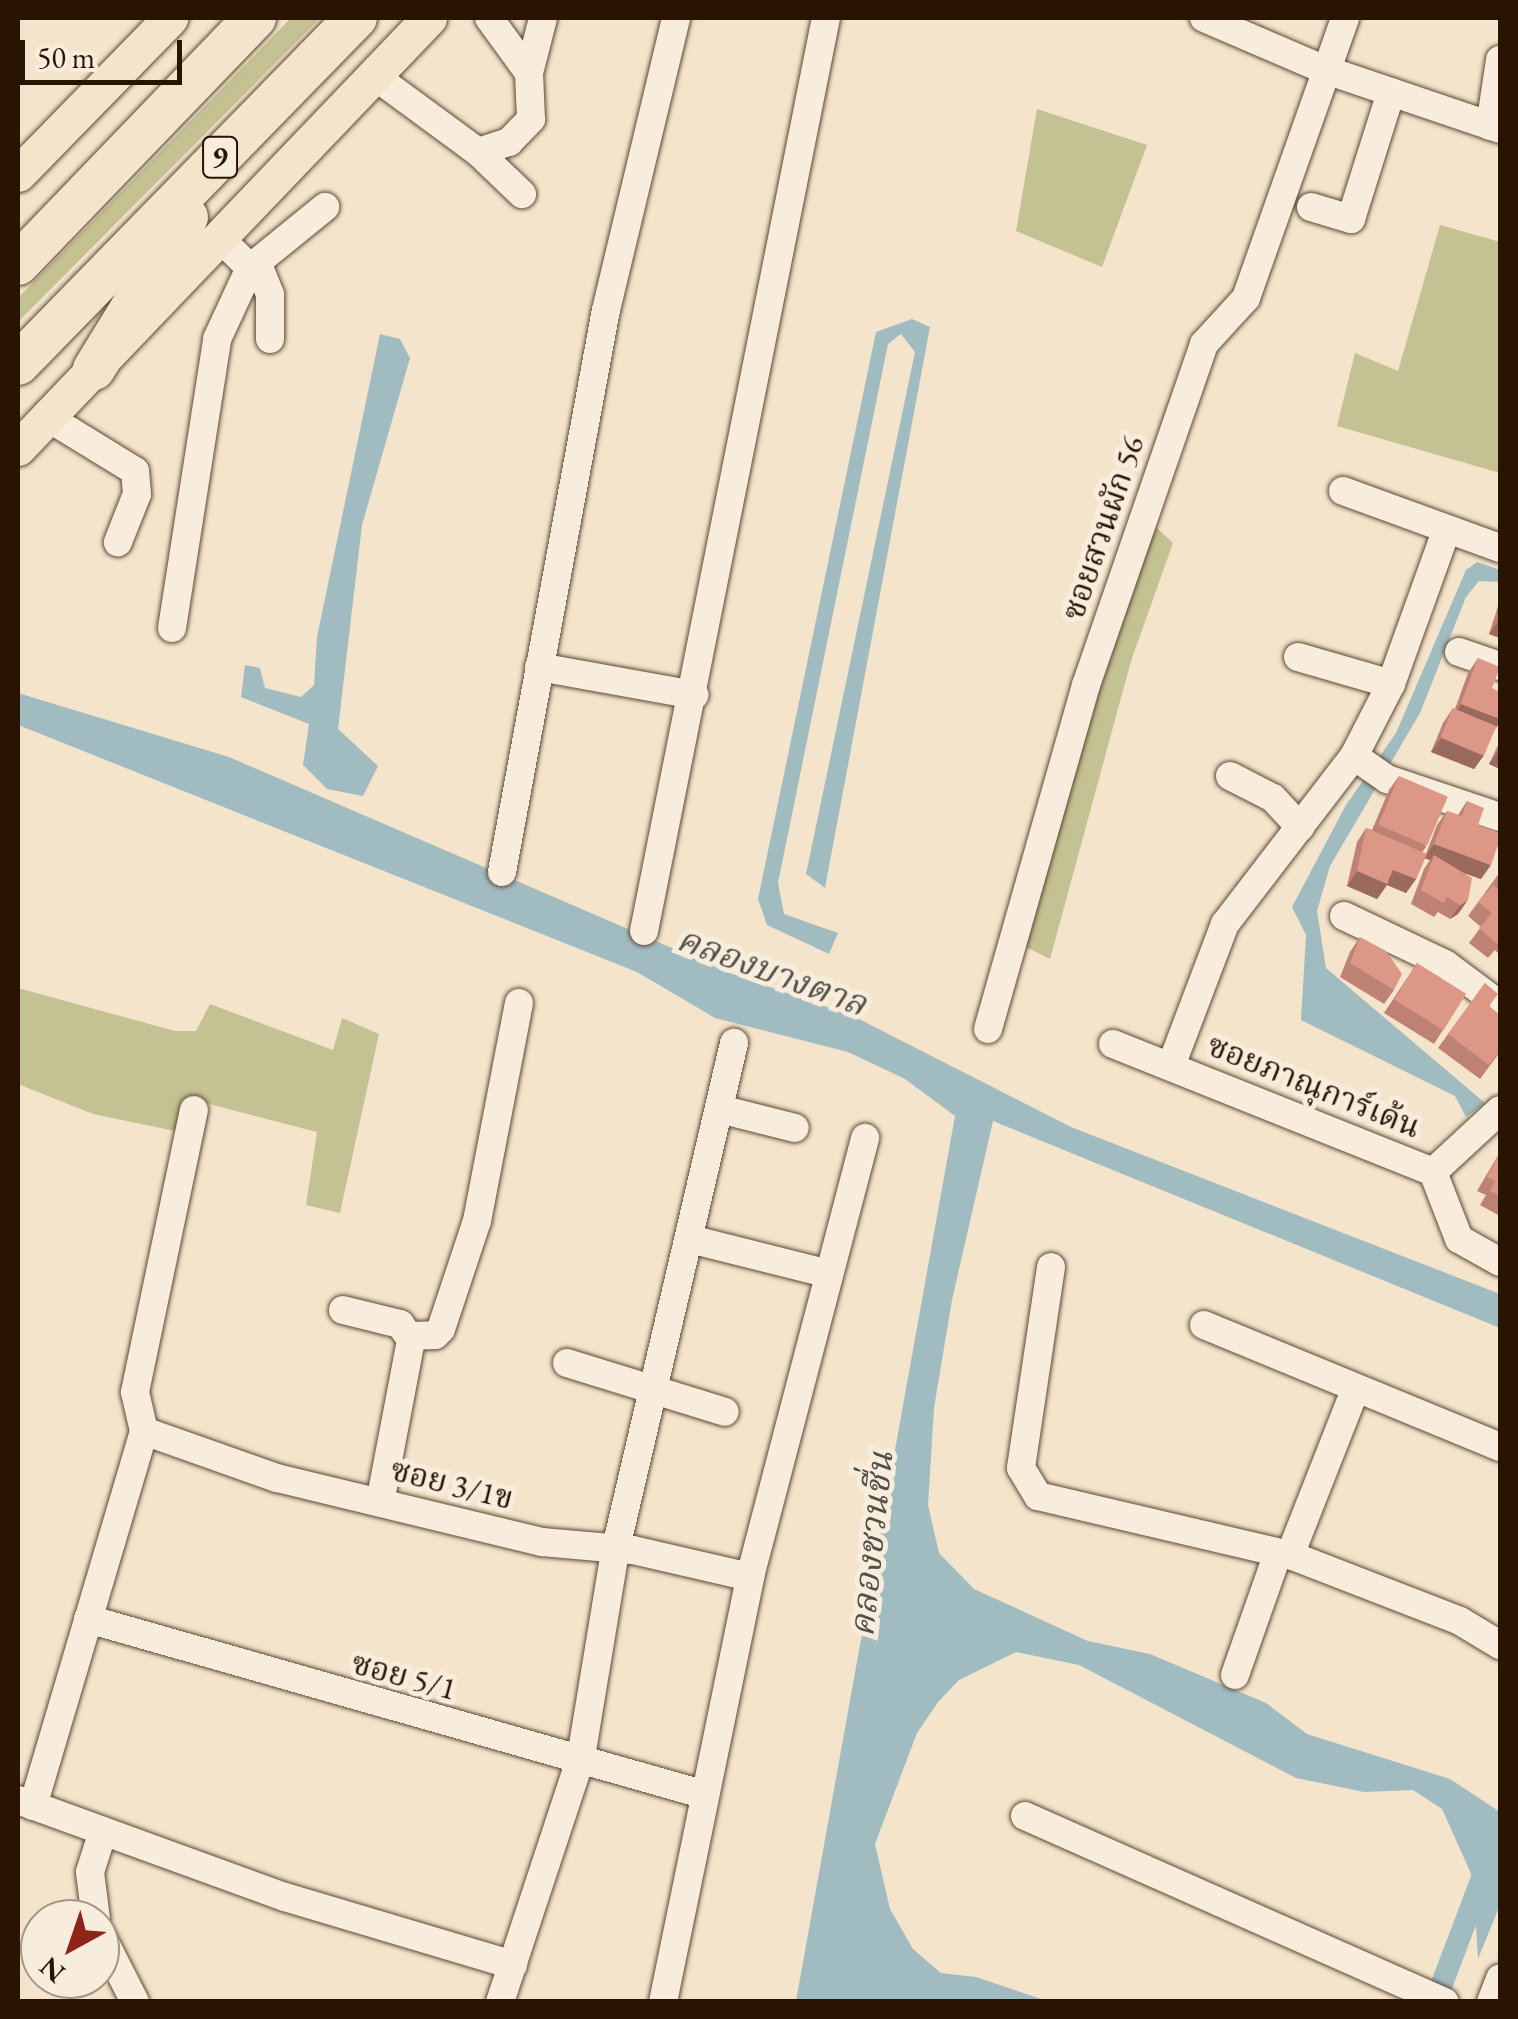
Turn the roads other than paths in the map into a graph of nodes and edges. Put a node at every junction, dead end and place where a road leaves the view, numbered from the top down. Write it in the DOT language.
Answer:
graph roads {
  1 [pos="170,18"];
  2 [pos="254,18"];
  3 [pos="356,18"];
  4 [pos="429,18"];
  5 [pos="489,18"];
  6 [pos="542,18"];
  7 [pos="676,18"];
  8 [pos="1346,18"];
  9 [pos="1216,20"];
  10 [pos="816,21"];
  11 [pos="1500,60"];
  12 [pos="1324,69"];
  13 [pos="529,73"];
  14 [pos="376,77"];
  15 [pos="1391,92"];
  16 [pos="1495,128"];
  17 [pos="229,148"];
  18 [pos="478,152"];
  19 [pos="24,156"];
  20 [pos="522,194"];
  21 [pos="325,206"];
  22 [pos="1311,207"];
  23 [pos="220,238"];
  24 [pos="18,264"];
  25 [pos="254,265"];
  26 [pos="270,339"];
  27 [pos="18,364"];
  28 [pos="94,369"];
  29 [pos="48,417"];
  30 [pos="18,448"];
  31 [pos="1342,491"];
  32 [pos="1446,531"];
  33 [pos="118,542"];
  34 [pos="1500,548"];
  35 [pos="172,628"];
  36 [pos="1459,652"];
  37 [pos="1298,657"];
  38 [pos="1500,666"];
  39 [pos="538,667"];
  40 [pos="1392,684"];
  41 [pos="694,695"];
  42 [pos="1370,767"];
  43 [pos="1230,776"];
  44 [pos="1500,817"];
  45 [pos="1300,826"];
  46 [pos="502,872"];
  47 [pos="1344,916"];
  48 [pos="644,931"];
  49 [pos="519,1004"];
  50 [pos="1500,1006"];
  51 [pos="988,1028"];
  52 [pos="734,1042"];
  53 [pos="1113,1044"];
  54 [pos="1172,1066"];
  55 [pos="194,1110"];
  56 [pos="720,1110"];
  57 [pos="1500,1110"];
  58 [pos="795,1128"];
  59 [pos="865,1138"];
  60 [pos="1432,1172"];
  61 [pos="690,1239"];
  62 [pos="1500,1262"];
  63 [pos="1051,1267"];
  64 [pos="829,1274"];
  65 [pos="343,1310"];
  66 [pos="1204,1325"];
  67 [pos="410,1336"];
  68 [pos="566,1363"];
  69 [pos="656,1388"];
  70 [pos="1355,1390"];
  71 [pos="725,1412"];
  72 [pos="144,1431"];
  73 [pos="1500,1447"];
  74 [pos="380,1502"];
  75 [pos="615,1552"];
  76 [pos="1284,1554"];
  77 [pos="750,1577"];
  78 [pos="88,1619"];
  79 [pos="1500,1645"];
  80 [pos="1235,1675"];
  81 [pos="581,1757"];
  82 [pos="702,1794"];
  83 [pos="25,1803"];
  84 [pos="1025,1816"];
  85 [pos="103,1832"];
  86 [pos="93,1899"];
  87 [pos="514,1965"];
  88 [pos="120,1972"];
  89 [pos="1500,1979"];
  90 [pos="1434,1996"];
  91 [pos="135,2002"];
  92 [pos="500,2002"];
  93 [pos="664,2002"];
  94 [pos="1492,2002"];
  1 -- 19 [label="main road"];
  2 -- 24 [label="highway, 9"];
  3 -- 17 [label="highway, 9"];
  4 -- 14 [label="main road"];
  5 -- 13 [label="street"];
  6 -- 13 [label="street"];
  7 -- 39 [label="street"];
  8 -- 12 [label="street, ซอยสวนผัก 56"];
  9 -- 12 [label="street"];
  10 -- 41 [label="street"];
  11 -- 16 [label="street"];
  12 -- 15 [label="street"];
  12 -- 51 [label="street, ซอยสวนผัก 56"];
  13 -- 18 [label="street"];
  14 -- 18 [label="street"];
  14 -- 23 [label="main road"];
  15 -- 16 [label="street"];
  15 -- 22 [label="street"];
  17 -- 27 [label="highway, 9"];
  17 -- 28 [label="highway"];
  18 -- 20 [label="street"];
  21 -- 25 [label="street"];
  23 -- 25 [label="street"];
  23 -- 28 [label="main road"];
  25 -- 26 [label="street"];
  25 -- 35 [label="street"];
  28 -- 29 [label="main road"];
  29 -- 30 [label="main road"];
  29 -- 33 [label="street"];
  31 -- 32 [label="street"];
  32 -- 34 [label="street"];
  32 -- 40 [label="street"];
  36 -- 38 [label="street"];
  37 -- 40 [label="street"];
  39 -- 41 [label="street"];
  39 -- 46 [label="street"];
  40 -- 42 [label="street"];
  41 -- 48 [label="street"];
  42 -- 44 [label="street"];
  42 -- 45 [label="street"];
  43 -- 45 [label="street"];
  45 -- 54 [label="street"];
  47 -- 50 [label="street"];
  49 -- 67 [label="street"];
  52 -- 56 [label="street"];
  53 -- 54 [label="street, ซอยภาณุการ์เด้น"];
  54 -- 60 [label="street, ซอยภาณุการ์เด้น"];
  55 -- 72 [label="street"];
  56 -- 58 [label="street"];
  56 -- 61 [label="street"];
  57 -- 60 [label="street"];
  59 -- 64 [label="street"];
  60 -- 62 [label="street, ซอยภาณุการ์เด้น"];
  61 -- 64 [label="street"];
  61 -- 69 [label="street"];
  63 -- 76 [label="street"];
  64 -- 77 [label="street"];
  65 -- 67 [label="street"];
  66 -- 70 [label="street"];
  67 -- 74 [label="street"];
  68 -- 69 [label="street"];
  69 -- 71 [label="street"];
  69 -- 75 [label="street"];
  70 -- 73 [label="street"];
  70 -- 76 [label="street"];
  72 -- 74 [label="street, ซอย 3/1ข"];
  72 -- 78 [label="street"];
  74 -- 75 [label="street, ซอย 3/1ข"];
  75 -- 77 [label="street, ซอย 3/1ข"];
  75 -- 81 [label="street"];
  76 -- 79 [label="street"];
  76 -- 80 [label="street"];
  77 -- 82 [label="street"];
  78 -- 81 [label="street, ซอย 5/1"];
  78 -- 83 [label="street"];
  81 -- 82 [label="street, ซอย 5/1"];
  81 -- 87 [label="street"];
  82 -- 93 [label="street"];
  83 -- 85 [label="street"];
  84 -- 90 [label="street"];
  85 -- 86 [label="street"];
  85 -- 87 [label="street"];
  87 -- 92 [label="street"];
  88 -- 91 [label="street"];
  89 -- 94 [label="street"];
}
